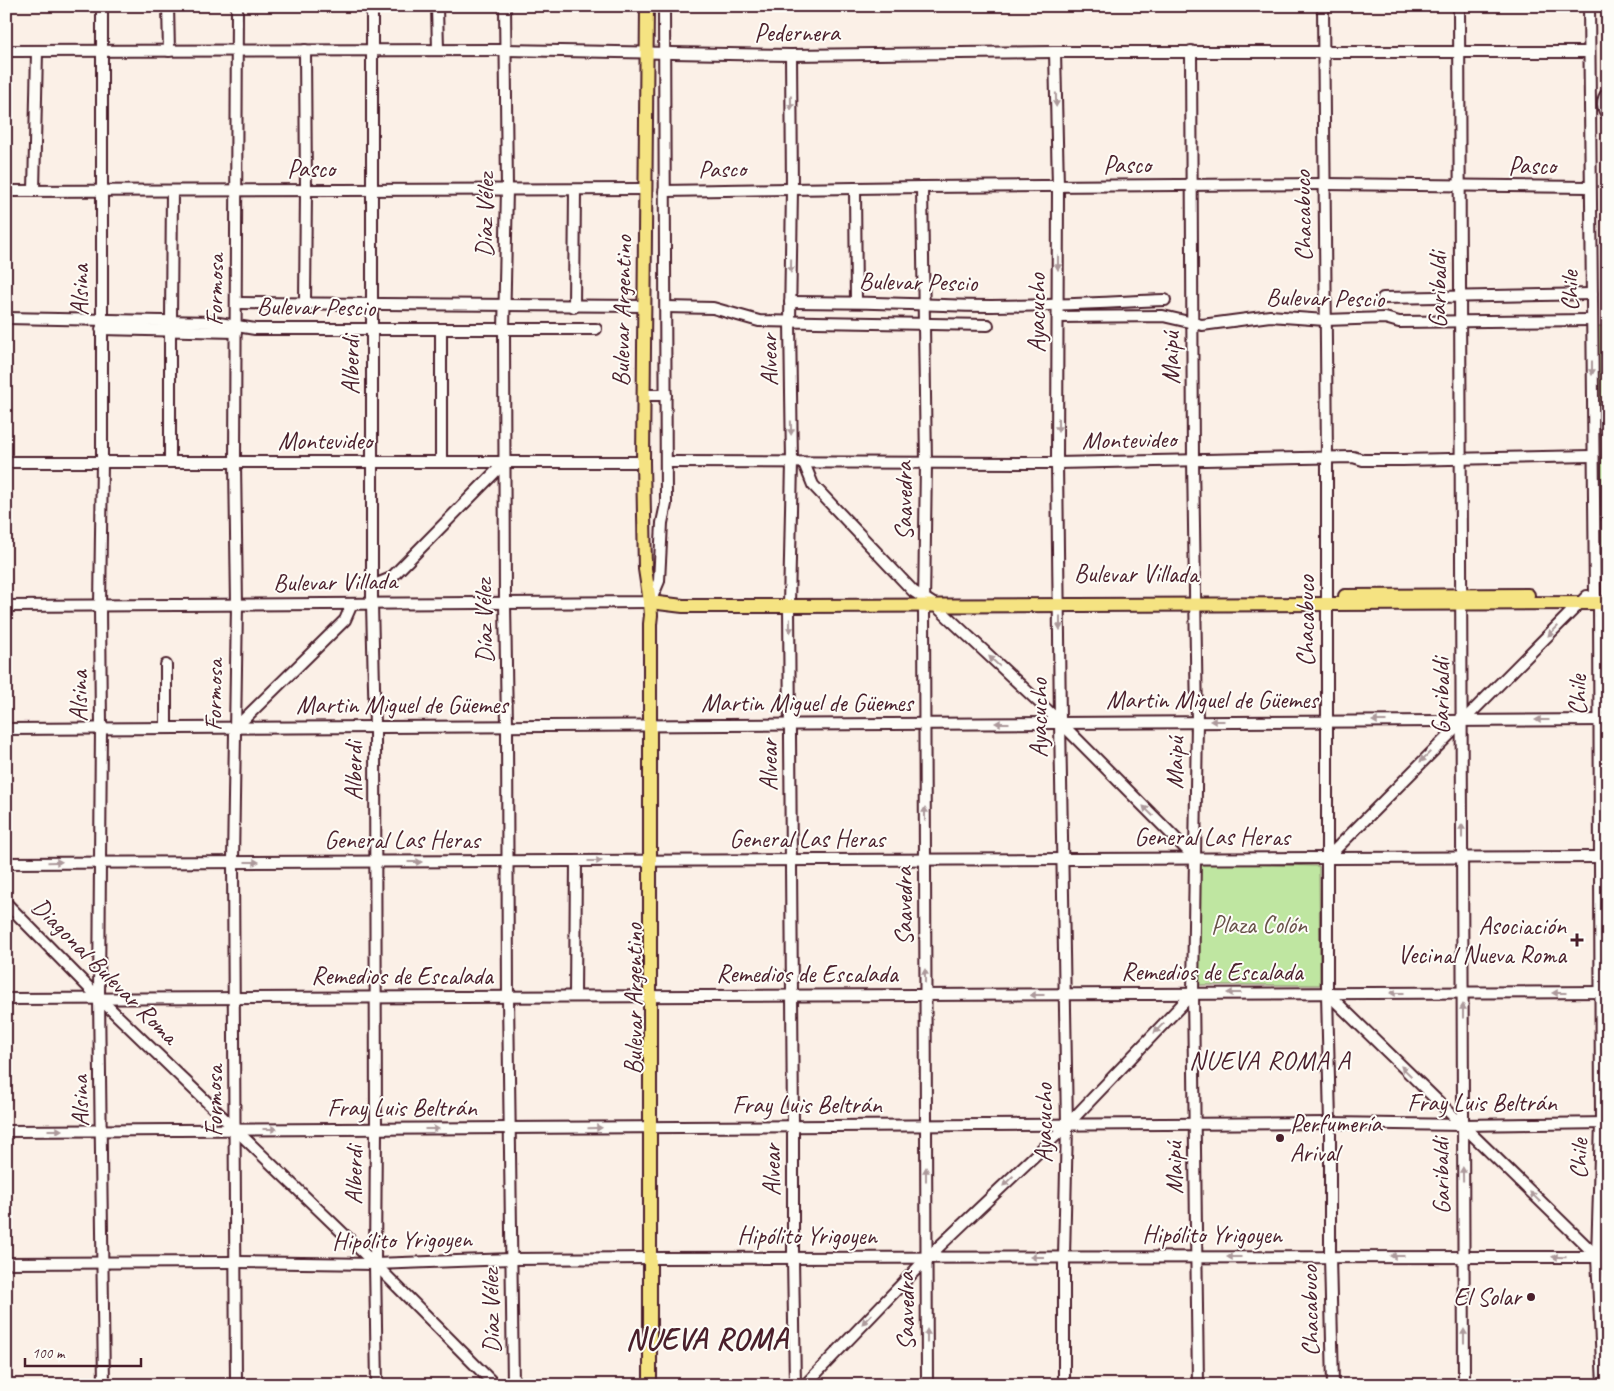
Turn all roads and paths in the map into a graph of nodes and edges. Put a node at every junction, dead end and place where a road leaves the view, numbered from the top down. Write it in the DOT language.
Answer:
graph roads {
  1 [pos="102,6"];
  2 [pos="168,6"];
  3 [pos="237,6"];
  4 [pos="372,6"];
  5 [pos="437,6"];
  6 [pos="505,6"];
  7 [pos="647,6"];
  8 [pos="664,6"];
  9 [pos="1323,6"];
  10 [pos="1459,6"];
  11 [pos="1589,6"];
  12 [pos="169,50"];
  13 [pos="237,50"];
  14 [pos="305,50"];
  15 [pos="372,50"];
  16 [pos="438,50"];
  17 [pos="505,50"];
  18 [pos="6,51"];
  19 [pos="37,51"];
  20 [pos="102,51"];
  21 [pos="647,51"];
  22 [pos="1460,51"];
  23 [pos="1055,52"];
  24 [pos="1191,52"];
  25 [pos="1323,52"];
  26 [pos="1589,52"];
  27 [pos="664,53"];
  28 [pos="791,55"];
  29 [pos="1608,92"];
  30 [pos="1608,116"];
  31 [pos="1324,184"];
  32 [pos="1058,186"];
  33 [pos="1192,186"];
  34 [pos="922,187"];
  35 [pos="1460,187"];
  36 [pos="855,188"];
  37 [pos="1590,188"];
  38 [pos="507,189"];
  39 [pos="646,189"];
  40 [pos="792,189"];
  41 [pos="237,190"];
  42 [pos="306,190"];
  43 [pos="372,190"];
  44 [pos="574,190"];
  45 [pos="6,191"];
  46 [pos="34,191"];
  47 [pos="102,191"];
  48 [pos="172,191"];
  49 [pos="664,191"];
  50 [pos="1592,294"];
  51 [pos="1460,297"];
  52 [pos="1383,298"];
  53 [pos="1165,300"];
  54 [pos="856,301"];
  55 [pos="305,302"];
  56 [pos="790,302"];
  57 [pos="236,303"];
  58 [pos="924,303"];
  59 [pos="372,305"];
  60 [pos="504,305"];
  61 [pos="1058,305"];
  62 [pos="645,306"];
  63 [pos="574,307"];
  64 [pos="666,307"];
  65 [pos="1058,317"];
  66 [pos="6,318"];
  67 [pos="171,320"];
  68 [pos="1326,320"];
  69 [pos="1592,320"];
  70 [pos="1459,321"];
  71 [pos="790,322"];
  72 [pos="101,324"];
  73 [pos="924,324"];
  74 [pos="1192,324"];
  75 [pos="988,325"];
  76 [pos="236,329"];
  77 [pos="372,329"];
  78 [pos="596,329"];
  79 [pos="441,330"];
  80 [pos="504,330"];
  81 [pos="170,332"];
  82 [pos="666,395"];
  83 [pos="644,396"];
  84 [pos="1592,456"];
  85 [pos="1328,458"];
  86 [pos="1460,458"];
  87 [pos="1192,460"];
  88 [pos="6,462"];
  89 [pos="102,462"];
  90 [pos="170,462"];
  91 [pos="372,462"];
  92 [pos="441,462"];
  93 [pos="505,462"];
  94 [pos="643,462"];
  95 [pos="666,462"];
  96 [pos="792,462"];
  97 [pos="804,462"];
  98 [pos="1057,462"];
  99 [pos="235,463"];
  100 [pos="926,463"];
  101 [pos="662,523"];
  102 [pos="644,524"];
  103 [pos="372,586"];
  104 [pos="1462,599"];
  105 [pos="1195,600"];
  106 [pos="1327,600"];
  107 [pos="1596,600"];
  108 [pos="1060,601"];
  109 [pos="790,602"];
  110 [pos="505,603"];
  111 [pos="928,603"];
  112 [pos="352,604"];
  113 [pos="372,604"];
  114 [pos="6,606"];
  115 [pos="100,606"];
  116 [pos="237,606"];
  117 [pos="651,608"];
  118 [pos="166,665"];
  119 [pos="1462,720"];
  120 [pos="1603,720"];
  121 [pos="1197,721"];
  122 [pos="1327,721"];
  123 [pos="1060,722"];
  124 [pos="924,723"];
  125 [pos="791,724"];
  126 [pos="508,725"];
  127 [pos="652,725"];
  128 [pos="166,727"];
  129 [pos="375,727"];
  130 [pos="101,728"];
  131 [pos="235,728"];
  132 [pos="6,729"];
  133 [pos="1462,857"];
  134 [pos="1603,857"];
  135 [pos="1195,858"];
  136 [pos="1327,858"];
  137 [pos="1062,859"];
  138 [pos="790,860"];
  139 [pos="925,860"];
  140 [pos="508,861"];
  141 [pos="576,861"];
  142 [pos="653,861"];
  143 [pos="99,862"];
  144 [pos="234,862"];
  145 [pos="375,862"];
  146 [pos="6,863"];
  147 [pos="6,903"];
  148 [pos="1604,992"];
  149 [pos="1193,993"];
  150 [pos="1327,993"];
  151 [pos="1463,993"];
  152 [pos="1064,994"];
  153 [pos="926,995"];
  154 [pos="575,996"];
  155 [pos="653,996"];
  156 [pos="792,996"];
  157 [pos="508,997"];
  158 [pos="6,998"];
  159 [pos="99,998"];
  160 [pos="235,998"];
  161 [pos="375,998"];
  162 [pos="1604,1123"];
  163 [pos="1330,1124"];
  164 [pos="926,1125"];
  165 [pos="1067,1125"];
  166 [pos="1194,1125"];
  167 [pos="1462,1125"];
  168 [pos="793,1126"];
  169 [pos="654,1127"];
  170 [pos="236,1128"];
  171 [pos="376,1129"];
  172 [pos="510,1129"];
  173 [pos="101,1130"];
  174 [pos="6,1131"];
  175 [pos="1330,1256"];
  176 [pos="1464,1256"];
  177 [pos="1064,1257"];
  178 [pos="1196,1257"];
  179 [pos="1602,1257"];
  180 [pos="511,1258"];
  181 [pos="654,1258"];
  182 [pos="792,1258"];
  183 [pos="927,1258"];
  184 [pos="102,1262"];
  185 [pos="236,1262"];
  186 [pos="6,1263"];
  187 [pos="375,1264"];
  188 [pos="1608,1267"];
  189 [pos="104,1385"];
  190 [pos="236,1385"];
  191 [pos="377,1385"];
  192 [pos="495,1385"];
  193 [pos="513,1385"];
  194 [pos="650,1385"];
  195 [pos="658,1385"];
  196 [pos="795,1385"];
  197 [pos="805,1385"];
  198 [pos="928,1385"];
  199 [pos="1064,1385"];
  200 [pos="1198,1385"];
  201 [pos="1333,1385"];
  202 [pos="1464,1385"];
  203 [pos="1603,1385"];
  1 -- 20 [label="street, Alsina"];
  2 -- 12 [label="street"];
  3 -- 13 [label="street, Formosa"];
  4 -- 15 [label="street, Alberdi"];
  5 -- 16 [label="street"];
  6 -- 17 [label="street, Díaz Vélez"];
  7 -- 21 [label="main road, Bulevar Argentino"];
  8 -- 27 [label="street"];
  9 -- 25 [label="street, Chacabuco"];
  10 -- 22 [label="street, Garibaldi"];
  11 -- 26 [label="street, Chile"];
  12 -- 13 [label="street, Pedernera"];
  12 -- 20 [label="street, Pedernera"];
  13 -- 14 [label="street, Pedernera"];
  13 -- 41 [label="street, Formosa"];
  14 -- 15 [label="street, Pedernera"];
  14 -- 42 [label="street"];
  15 -- 16 [label="street, Pedernera"];
  15 -- 43 [label="street, Alberdi"];
  16 -- 17 [label="street, Pedernera"];
  17 -- 21 [label="street, Pedernera"];
  17 -- 38 [label="street, Díaz Vélez"];
  18 -- 19 [label="street, Pedernera"];
  19 -- 20 [label="street, Pedernera"];
  19 -- 46 [label="street"];
  20 -- 47 [label="street, Alsina"];
  21 -- 27 [label="street, Pedernera"];
  21 -- 39 [label="main road, Bulevar Argentino"];
  22 -- 25 [label="street, Pedernera"];
  22 -- 26 [label="street, Pedernera"];
  22 -- 35 [label="street, Garibaldi"];
  23 -- 24 [label="street, Pedernera"];
  23 -- 28 [label="street, Pedernera"];
  23 -- 32 [label="street, Ayacucho, one-way"];
  24 -- 25 [label="street, Pedernera"];
  24 -- 33 [label="street, Maipú"];
  25 -- 31 [label="street, Chacabuco"];
  26 -- 37 [label="street, Chile"];
  27 -- 28 [label="street, Pedernera"];
  27 -- 49 [label="street"];
  28 -- 40 [label="street, Alvear, one-way"];
  29 -- 30 [label="street"];
  31 -- 33 [label="street, Pasco"];
  31 -- 35 [label="street, Pasco"];
  31 -- 68 [label="street, Chacabuco"];
  32 -- 33 [label="street, Pasco"];
  32 -- 34 [label="street, Pasco"];
  32 -- 61 [label="street, Ayacucho, one-way"];
  33 -- 74 [label="street, Maipú"];
  34 -- 36 [label="street, Pasco"];
  34 -- 58 [label="street, Saavedra"];
  35 -- 37 [label="street, Pasco"];
  35 -- 51 [label="street, Garibaldi"];
  36 -- 40 [label="street, Pasco"];
  36 -- 54 [label="street"];
  37 -- 50 [label="street, Chile"];
  38 -- 43 [label="street, Pasco"];
  38 -- 44 [label="street, Pasco"];
  38 -- 60 [label="street, Díaz Vélez"];
  39 -- 44 [label="street, Pasco"];
  39 -- 62 [label="main road, Bulevar Argentino"];
  40 -- 49 [label="street, Pasco"];
  40 -- 56 [label="street, Alvear, one-way"];
  41 -- 42 [label="street, Pasco"];
  41 -- 48 [label="street, Pasco"];
  41 -- 57 [label="street, Formosa"];
  42 -- 43 [label="street, Pasco"];
  42 -- 55 [label="street"];
  43 -- 59 [label="street, Alberdi"];
  44 -- 63 [label="street"];
  45 -- 46 [label="street, Pasco"];
  46 -- 47 [label="street, Pasco"];
  47 -- 48 [label="street, Pasco"];
  47 -- 72 [label="street, Alsina"];
  48 -- 67 [label="street"];
  49 -- 64 [label="street"];
  50 -- 51 [label="street, Bulevar Pescio"];
  50 -- 69 [label="street, Chile"];
  51 -- 52 [label="street, Bulevar Pescio"];
  51 -- 70 [label="street, Garibaldi"];
  53 -- 61 [label="street, Bulevar Pescio"];
  54 -- 56 [label="street, Bulevar Pescio"];
  54 -- 58 [label="street, Bulevar Pescio"];
  55 -- 57 [label="street, Bulevar Pescio"];
  55 -- 59 [label="street, Bulevar Pescio"];
  56 -- 71 [label="street, Alvear"];
  57 -- 76 [label="street, Formosa"];
  58 -- 61 [label="street, Bulevar Pescio"];
  58 -- 73 [label="street, Saavedra"];
  59 -- 60 [label="street, Bulevar Pescio"];
  59 -- 77 [label="street, Alberdi"];
  60 -- 63 [label="street, Bulevar Pescio"];
  60 -- 80 [label="street, Díaz Vélez"];
  61 -- 65 [label="street, Ayacucho"];
  62 -- 63 [label="street, Bulevar Pescio"];
  62 -- 83 [label="main road, Bulevar Argentino"];
  64 -- 71 [label="street, Bulevar Pescio"];
  64 -- 82 [label="street"];
  65 -- 74 [label="street, Bulevar Pescio"];
  65 -- 98 [label="street, Ayacucho, one-way"];
  66 -- 72 [label="street, Bulevar Pescio"];
  67 -- 72 [label="street, Bulevar Pescio"];
  67 -- 76 [label="street, Bulevar Pescio"];
  68 -- 70 [label="street, Bulevar Pescio"];
  68 -- 74 [label="street, Bulevar Pescio"];
  68 -- 85 [label="street, Chacabuco"];
  69 -- 70 [label="street, Bulevar Pescio"];
  69 -- 84 [label="street, Chile, one-way"];
  70 -- 86 [label="street, Garibaldi"];
  71 -- 73 [label="street, Bulevar Pescio"];
  71 -- 96 [label="street, Alvear, one-way"];
  72 -- 81 [label="street"];
  72 -- 89 [label="street, Alsina"];
  73 -- 75 [label="street, Bulevar Pescio"];
  73 -- 100 [label="street, Saavedra"];
  74 -- 87 [label="street, Maipú"];
  76 -- 77 [label="street, Bulevar Pescio"];
  76 -- 81 [label="street"];
  76 -- 99 [label="street, Formosa"];
  77 -- 79 [label="street, Bulevar Pescio"];
  77 -- 91 [label="street, Alberdi"];
  78 -- 80 [label="street, Bulevar Pescio"];
  79 -- 80 [label="street, Bulevar Pescio"];
  79 -- 92 [label="street"];
  80 -- 93 [label="street, Díaz Vélez"];
  81 -- 90 [label="street"];
  82 -- 83 [label="street"];
  82 -- 95 [label="street"];
  83 -- 94 [label="main road, Bulevar Argentino"];
  84 -- 86 [label="street, Montevideo"];
  84 -- 107 [label="street, Chile"];
  85 -- 86 [label="street, Montevideo"];
  85 -- 87 [label="street, Montevideo"];
  85 -- 106 [label="street, Chacabuco"];
  86 -- 104 [label="street, Garibaldi"];
  87 -- 98 [label="street, Montevideo"];
  87 -- 105 [label="street, Maipú"];
  88 -- 89 [label="street, Montevideo"];
  89 -- 90 [label="street, Montevideo"];
  89 -- 115 [label="street, Alsina"];
  90 -- 99 [label="street, Montevideo"];
  91 -- 92 [label="street, Montevideo"];
  91 -- 99 [label="street, Montevideo"];
  91 -- 103 [label="street, Alberdi"];
  92 -- 93 [label="street, Montevideo"];
  93 -- 94 [label="street, Montevideo"];
  93 -- 103 [label="street"];
  93 -- 110 [label="street, Díaz Vélez"];
  94 -- 102 [label="main road, Bulevar Argentino"];
  95 -- 96 [label="street, Montevideo"];
  95 -- 101 [label="street"];
  96 -- 97 [label="street, Montevideo"];
  96 -- 109 [label="street, Alvear"];
  97 -- 100 [label="street, Montevideo"];
  97 -- 111 [label="street"];
  98 -- 100 [label="street, Montevideo"];
  98 -- 108 [label="street, Ayacucho"];
  99 -- 116 [label="street, Formosa"];
  100 -- 111 [label="street, Saavedra"];
  101 -- 102 [label="street"];
  101 -- 117 [label="street"];
  102 -- 117 [label="main road, Bulevar Argentino"];
  103 -- 113 [label="street, Alberdi"];
  104 -- 106 [label="main road, Bulevar Villada"];
  104 -- 107 [label="main road, Bulevar Villada"];
  104 -- 119 [label="street, Garibaldi"];
  105 -- 106 [label="main road, Bulevar Villada"];
  105 -- 108 [label="main road, Bulevar Villada"];
  105 -- 121 [label="street, Maipú"];
  106 -- 122 [label="street, Chacabuco"];
  107 -- 119 [label="street, one-way"];
  107 -- 120 [label="street, Chile"];
  108 -- 111 [label="main road, Bulevar Villada"];
  108 -- 123 [label="street, Ayacucho, one-way"];
  109 -- 111 [label="main road, Bulevar Villada"];
  109 -- 117 [label="main road, Bulevar Villada"];
  109 -- 125 [label="street, Alvear, one-way"];
  110 -- 113 [label="street, Bulevar Villada"];
  110 -- 117 [label="street, Bulevar Villada"];
  110 -- 126 [label="street, Díaz Vélez"];
  123 -- 111 [label="street, one-way"];
  111 -- 124 [label="street, Saavedra"];
  112 -- 113 [label="street, Bulevar Villada"];
  112 -- 116 [label="street, Bulevar Villada"];
  112 -- 131 [label="street"];
  113 -- 129 [label="street, Alberdi"];
  114 -- 115 [label="street, Bulevar Villada"];
  115 -- 116 [label="street, Bulevar Villada"];
  115 -- 130 [label="street, Alsina"];
  116 -- 131 [label="street, Formosa"];
  117 -- 127 [label="main road, Bulevar Argentino"];
  118 -- 128 [label="street"];
  120 -- 119 [label="street, Martin Miguel de Güemes, one-way"];
  119 -- 122 [label="street, Martin Miguel de Güemes, one-way"];
  133 -- 119 [label="street, Garibaldi, one-way"];
  119 -- 136 [label="street, one-way"];
  120 -- 134 [label="street, Chile"];
  122 -- 121 [label="street, Martin Miguel de Güemes, one-way"];
  121 -- 123 [label="street, Martin Miguel de Güemes"];
  121 -- 135 [label="street, Maipú"];
  122 -- 136 [label="street, Chacabuco"];
  123 -- 124 [label="street, Martin Miguel de Güemes, one-way"];
  135 -- 123 [label="street, one-way"];
  123 -- 137 [label="street, Ayacucho"];
  124 -- 125 [label="street, Martin Miguel de Güemes"];
  139 -- 124 [label="street, Saavedra, one-way"];
  125 -- 127 [label="street, Martin Miguel de Güemes"];
  125 -- 138 [label="street, Alvear"];
  126 -- 127 [label="street, Martin Miguel de Güemes"];
  126 -- 129 [label="street, Martin Miguel de Güemes"];
  126 -- 140 [label="street, Díaz Vélez"];
  127 -- 142 [label="main road, Bulevar Argentino"];
  128 -- 130 [label="street, Martin Miguel de Güemes"];
  128 -- 131 [label="street, Martin Miguel de Güemes"];
  129 -- 131 [label="street, Martin Miguel de Güemes"];
  129 -- 145 [label="street, Alberdi"];
  130 -- 132 [label="street, Martin Miguel de Güemes"];
  130 -- 143 [label="street, Alsina"];
  131 -- 144 [label="street, Formosa"];
  133 -- 134 [label="street, General Las Heras"];
  133 -- 136 [label="street, General Las Heras"];
  133 -- 151 [label="street, Garibaldi"];
  134 -- 148 [label="street, Chile"];
  135 -- 136 [label="street, General Las Heras"];
  135 -- 137 [label="street, General Las Heras"];
  135 -- 149 [label="street, Maipú"];
  136 -- 150 [label="street, Chacabuco"];
  137 -- 139 [label="street, General Las Heras"];
  137 -- 152 [label="street, Ayacucho"];
  138 -- 139 [label="street, General Las Heras"];
  138 -- 142 [label="street, General Las Heras"];
  138 -- 156 [label="street, Alvear"];
  153 -- 139 [label="street, Saavedra, one-way"];
  140 -- 141 [label="street, General Las Heras"];
  145 -- 140 [label="street, General Las Heras, one-way"];
  140 -- 157 [label="street, Díaz Vélez"];
  141 -- 142 [label="street, General Las Heras, one-way"];
  141 -- 154 [label="street"];
  142 -- 155 [label="main road, Bulevar Argentino"];
  143 -- 144 [label="street, General Las Heras"];
  146 -- 143 [label="street, General Las Heras, one-way"];
  143 -- 159 [label="street, Alsina"];
  144 -- 145 [label="street, General Las Heras, one-way"];
  144 -- 160 [label="street, Formosa"];
  145 -- 161 [label="street, Alberdi"];
  147 -- 159 [label="street, Diagonal Bulevar Roma"];
  148 -- 151 [label="street, Remedios de Escalada, one-way"];
  148 -- 162 [label="street, Chile"];
  150 -- 149 [label="street, Remedios de Escalada, one-way"];
  149 -- 152 [label="street, Remedios de Escalada"];
  149 -- 165 [label="street, one-way"];
  149 -- 166 [label="street, Maipú"];
  151 -- 150 [label="street, Remedios de Escalada, one-way"];
  150 -- 163 [label="street, Chacabuco"];
  167 -- 150 [label="street, one-way"];
  167 -- 151 [label="street, Garibaldi, one-way"];
  152 -- 153 [label="street, Remedios de Escalada, one-way"];
  152 -- 165 [label="street, Ayacucho"];
  153 -- 156 [label="street, Remedios de Escalada"];
  153 -- 164 [label="street, Saavedra"];
  154 -- 155 [label="street, Remedios de Escalada"];
  154 -- 157 [label="street, Remedios de Escalada"];
  155 -- 156 [label="street, Remedios de Escalada"];
  155 -- 169 [label="main road, Bulevar Argentino"];
  156 -- 168 [label="street, Alvear"];
  157 -- 161 [label="street, Remedios de Escalada"];
  157 -- 172 [label="street, Díaz Vélez"];
  158 -- 159 [label="street, Remedios de Escalada"];
  159 -- 160 [label="street, Remedios de Escalada"];
  159 -- 170 [label="street, Diagonal Bulevar Roma"];
  159 -- 173 [label="street, Alsina"];
  160 -- 161 [label="street, Remedios de Escalada"];
  160 -- 170 [label="street, Formosa"];
  161 -- 171 [label="street, Alberdi"];
  162 -- 167 [label="street, Fray Luis Beltrán"];
  162 -- 179 [label="street, Chile"];
  163 -- 166 [label="street, Fray Luis Beltrán"];
  163 -- 167 [label="street, Fray Luis Beltrán"];
  163 -- 175 [label="street, Chacabuco"];
  164 -- 165 [label="street, Fray Luis Beltrán"];
  164 -- 168 [label="street, Fray Luis Beltrán"];
  183 -- 164 [label="street, Saavedra, one-way"];
  165 -- 166 [label="street, Fray Luis Beltrán"];
  165 -- 177 [label="street, Ayacucho"];
  165 -- 183 [label="street, one-way"];
  166 -- 178 [label="street, Maipú"];
  176 -- 167 [label="street, Garibaldi, one-way"];
  179 -- 167 [label="street, one-way"];
  168 -- 169 [label="street, Fray Luis Beltrán"];
  168 -- 182 [label="street, Alvear"];
  172 -- 169 [label="street, Fray Luis Beltrán, one-way"];
  169 -- 181 [label="main road, Bulevar Argentino"];
  170 -- 171 [label="street, Fray Luis Beltrán, one-way"];
  170 -- 173 [label="street, Fray Luis Beltrán"];
  170 -- 185 [label="street, Formosa"];
  170 -- 187 [label="street, Diagonal Bulevar Roma"];
  171 -- 172 [label="street, Fray Luis Beltrán, one-way"];
  171 -- 187 [label="street, Alberdi"];
  172 -- 180 [label="street, Díaz Vélez"];
  174 -- 173 [label="street, Fray Luis Beltrán, one-way"];
  173 -- 184 [label="street, Alsina"];
  176 -- 175 [label="street, Hipólito Yrigoyen, one-way"];
  175 -- 178 [label="street, Hipólito Yrigoyen, one-way"];
  175 -- 201 [label="street, Chacabuco"];
  179 -- 176 [label="street, Hipólito Yrigoyen, one-way"];
  202 -- 176 [label="street, Garibaldi, one-way"];
  177 -- 178 [label="street, Hipólito Yrigoyen"];
  177 -- 183 [label="street, Hipólito Yrigoyen, one-way"];
  177 -- 199 [label="street, Ayacucho"];
  178 -- 200 [label="street, Maipú"];
  179 -- 188 [label="street"];
  179 -- 203 [label="street, Chile"];
  180 -- 181 [label="street, Hipólito Yrigoyen"];
  180 -- 187 [label="street, Hipólito Yrigoyen"];
  180 -- 193 [label="street, Díaz Vélez"];
  181 -- 182 [label="street, Hipólito Yrigoyen"];
  181 -- 194 [label="main road, Bulevar Argentino"];
  181 -- 195 [label="main road, Bulevar Argentino"];
  182 -- 183 [label="street, Hipólito Yrigoyen"];
  182 -- 196 [label="street, Alvear"];
  183 -- 197 [label="street, one-way"];
  198 -- 183 [label="street, Saavedra, one-way"];
  184 -- 185 [label="street, Hipólito Yrigoyen"];
  184 -- 186 [label="street, Hipólito Yrigoyen"];
  184 -- 189 [label="street, Alsina"];
  185 -- 187 [label="street, Hipólito Yrigoyen"];
  185 -- 190 [label="street, Formosa"];
  187 -- 191 [label="street, Alberdi"];
  187 -- 192 [label="street, Diagonal Bulevar Roma"];
}
